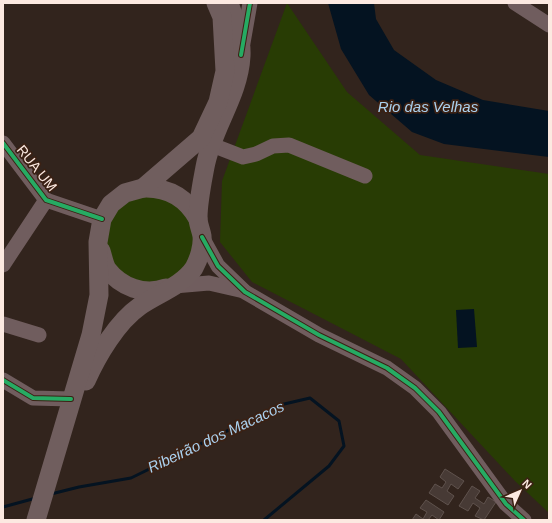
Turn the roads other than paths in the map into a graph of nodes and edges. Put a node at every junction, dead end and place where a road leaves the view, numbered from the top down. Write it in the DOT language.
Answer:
graph roads {
  1 [pos="216,3"];
  2 [pos="229,3"];
  3 [pos="250,3"];
  4 [pos="515,3"];
  5 [pos="549,25"];
  6 [pos="241,55"];
  7 [pos="3,143"];
  8 [pos="212,145"];
  9 [pos="365,176"];
  10 [pos="142,188"];
  11 [pos="46,200"];
  12 [pos="102,219"];
  13 [pos="200,228"];
  14 [pos="98,242"];
  15 [pos="3,265"];
  16 [pos="174,286"];
  17 [pos="245,292"];
  18 [pos="3,324"];
  19 [pos="38,335"];
  20 [pos="3,380"];
  21 [pos="71,399"];
  22 [pos="57,451"];
  23 [pos="506,504"];
  24 [pos="36,520"];
  25 [pos="511,520"];
  26 [pos="524,520"];
  1 -- 10 [label="main road"];
  2 -- 6 [label="main road"];
  3 -- 6 [label="street"];
  4 -- 5 [label="street"];
  6 -- 8 [label="main road"];
  7 -- 11 [label="street, RUA UM"];
  8 -- 9 [label="street"];
  8 -- 13 [label="main road"];
  10 -- 12 [label="main road"];
  10 -- 13 [label="main road"];
  11 -- 12 [label="street, RUA UM"];
  11 -- 15 [label="street"];
  12 -- 14 [label="main road"];
  13 -- 16 [label="main road"];
  13 -- 17 [label="street"];
  14 -- 16 [label="main road"];
  14 -- 21 [label="main road"];
  16 -- 17 [label="street"];
  16 -- 22 [label="main road"];
  17 -- 23 [label="street"];
  18 -- 19 [label="street"];
  20 -- 21 [label="street"];
  21 -- 22 [label="main road"];
  22 -- 24 [label="main road"];
  23 -- 25 [label="street"];
  23 -- 26 [label="street"];
}
